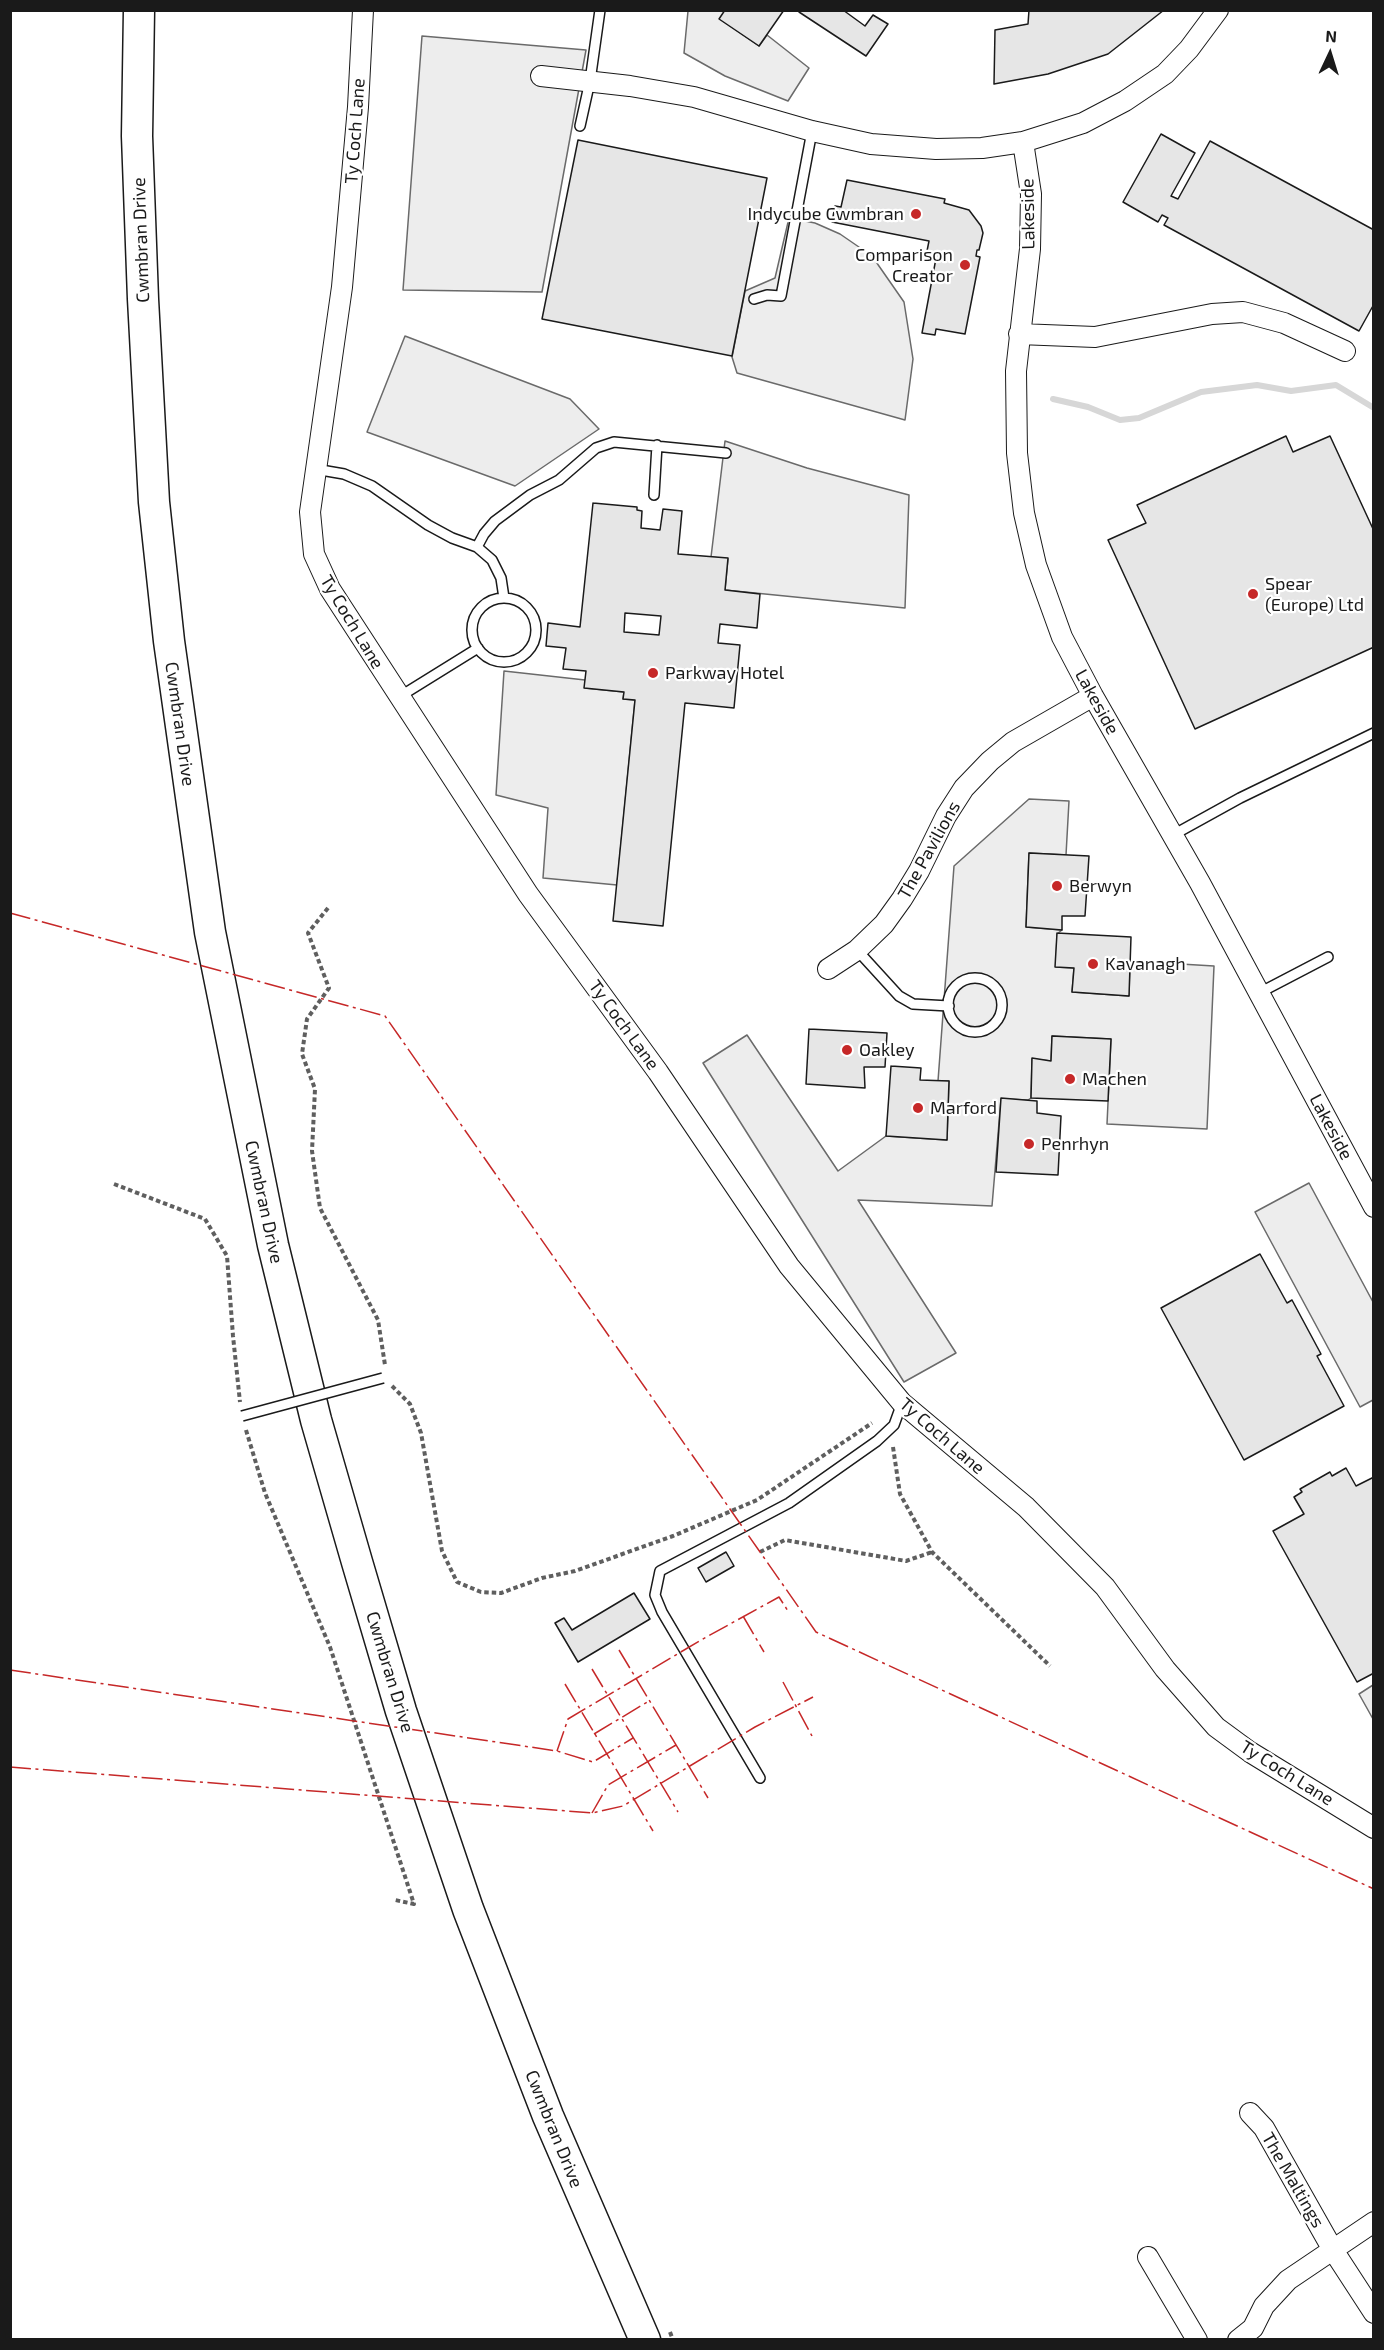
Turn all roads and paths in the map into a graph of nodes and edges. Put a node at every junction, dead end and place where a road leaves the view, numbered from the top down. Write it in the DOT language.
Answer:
graph roads {
  1 [pos="139,10"];
  2 [pos="363,10"];
  3 [pos="600,10"];
  4 [pos="1218,10"];
  5 [pos="541,76"];
  6 [pos="591,81"];
  7 [pos="580,126"];
  8 [pos="812,131"];
  9 [pos="1023,142"];
  10 [pos="754,299"];
  11 [pos="1019,334"];
  12 [pos="1346,351"];
  13 [pos="657,445"];
  14 [pos="726,453"];
  15 [pos="315,469"];
  16 [pos="654,495"];
  17 [pos="477,547"];
  18 [pos="504,598"];
  19 [pos="478,648"];
  20 [pos="1093,696"];
  21 [pos="399,697"];
  22 [pos="1374,733"];
  23 [pos="1173,835"];
  24 [pos="328,908"];
  25 [pos="857,950"];
  26 [pos="1328,957"];
  27 [pos="828,969"];
  28 [pos="1259,993"];
  29 [pos="949,1006"];
  30 [pos="114,1184"];
  31 [pos="1374,1207"];
  32 [pos="383,1378"];
  33 [pos="902,1403"];
  34 [pos="242,1416"];
  35 [pos="894,1425"];
  36 [pos="760,1552"];
  37 [pos="932,1552"];
  38 [pos="1050,1666"];
  39 [pos="760,1778"];
  40 [pos="1374,1828"];
  41 [pos="395,1900"];
  42 [pos="1251,2113"];
  43 [pos="1374,2222"];
  44 [pos="1333,2250"];
  45 [pos="1148,2257"];
  46 [pos="1374,2313"];
  47 [pos="657,2335"];
  48 [pos="673,2340"];
  49 [pos="1197,2340"];
  50 [pos="1238,2340"];
  1 -- 47 [label="main road, Cwmbran Drive"];
  2 -- 15 [label="street, Ty Coch Lane"];
  3 -- 6 [label="lane"];
  4 -- 9 [label="street"];
  5 -- 6 [label="street"];
  6 -- 7 [label="lane"];
  6 -- 8 [label="street"];
  8 -- 9 [label="street"];
  8 -- 10 [label="lane"];
  9 -- 11 [label="street, Lakeside"];
  11 -- 12 [label="street"];
  11 -- 20 [label="street, Lakeside"];
  13 -- 14 [label="lane"];
  13 -- 16 [label="lane"];
  13 -- 17 [label="lane"];
  15 -- 17 [label="lane"];
  15 -- 21 [label="street, Ty Coch Lane"];
  17 -- 18 [label="lane"];
  18 -- 19 [label="lane"];
  18 -- 19 [label="lane"];
  19 -- 21 [label="lane"];
  20 -- 23 [label="street, Lakeside"];
  20 -- 25 [label="street, The Pavilions"];
  21 -- 33 [label="street, Ty Coch Lane"];
  22 -- 23 [label="lane"];
  23 -- 28 [label="street, Lakeside"];
  24 -- 32 [label="path"];
  25 -- 27 [label="street, The Pavilions"];
  25 -- 29 [label="lane"];
  26 -- 28 [label="lane"];
  28 -- 31 [label="street, Lakeside"];
  29 -- 29 [label="lane"];
  30 -- 34 [label="path"];
  32 -- 33 [label="path"];
  32 -- 34 [label="lane, bridge"];
  33 -- 35 [label="lane"];
  33 -- 40 [label="street, Ty Coch Lane"];
  34 -- 41 [label="path"];
  35 -- 37 [label="path"];
  35 -- 39 [label="lane"];
  36 -- 37 [label="path"];
  37 -- 38 [label="path"];
  42 -- 44 [label="street, The Maltings"];
  43 -- 44 [label="street, The Maltings"];
  44 -- 46 [label="street, The Maltings"];
  44 -- 50 [label="street, The Maltings"];
  45 -- 49 [label="street"];
  47 -- 48 [label="path"];
}
